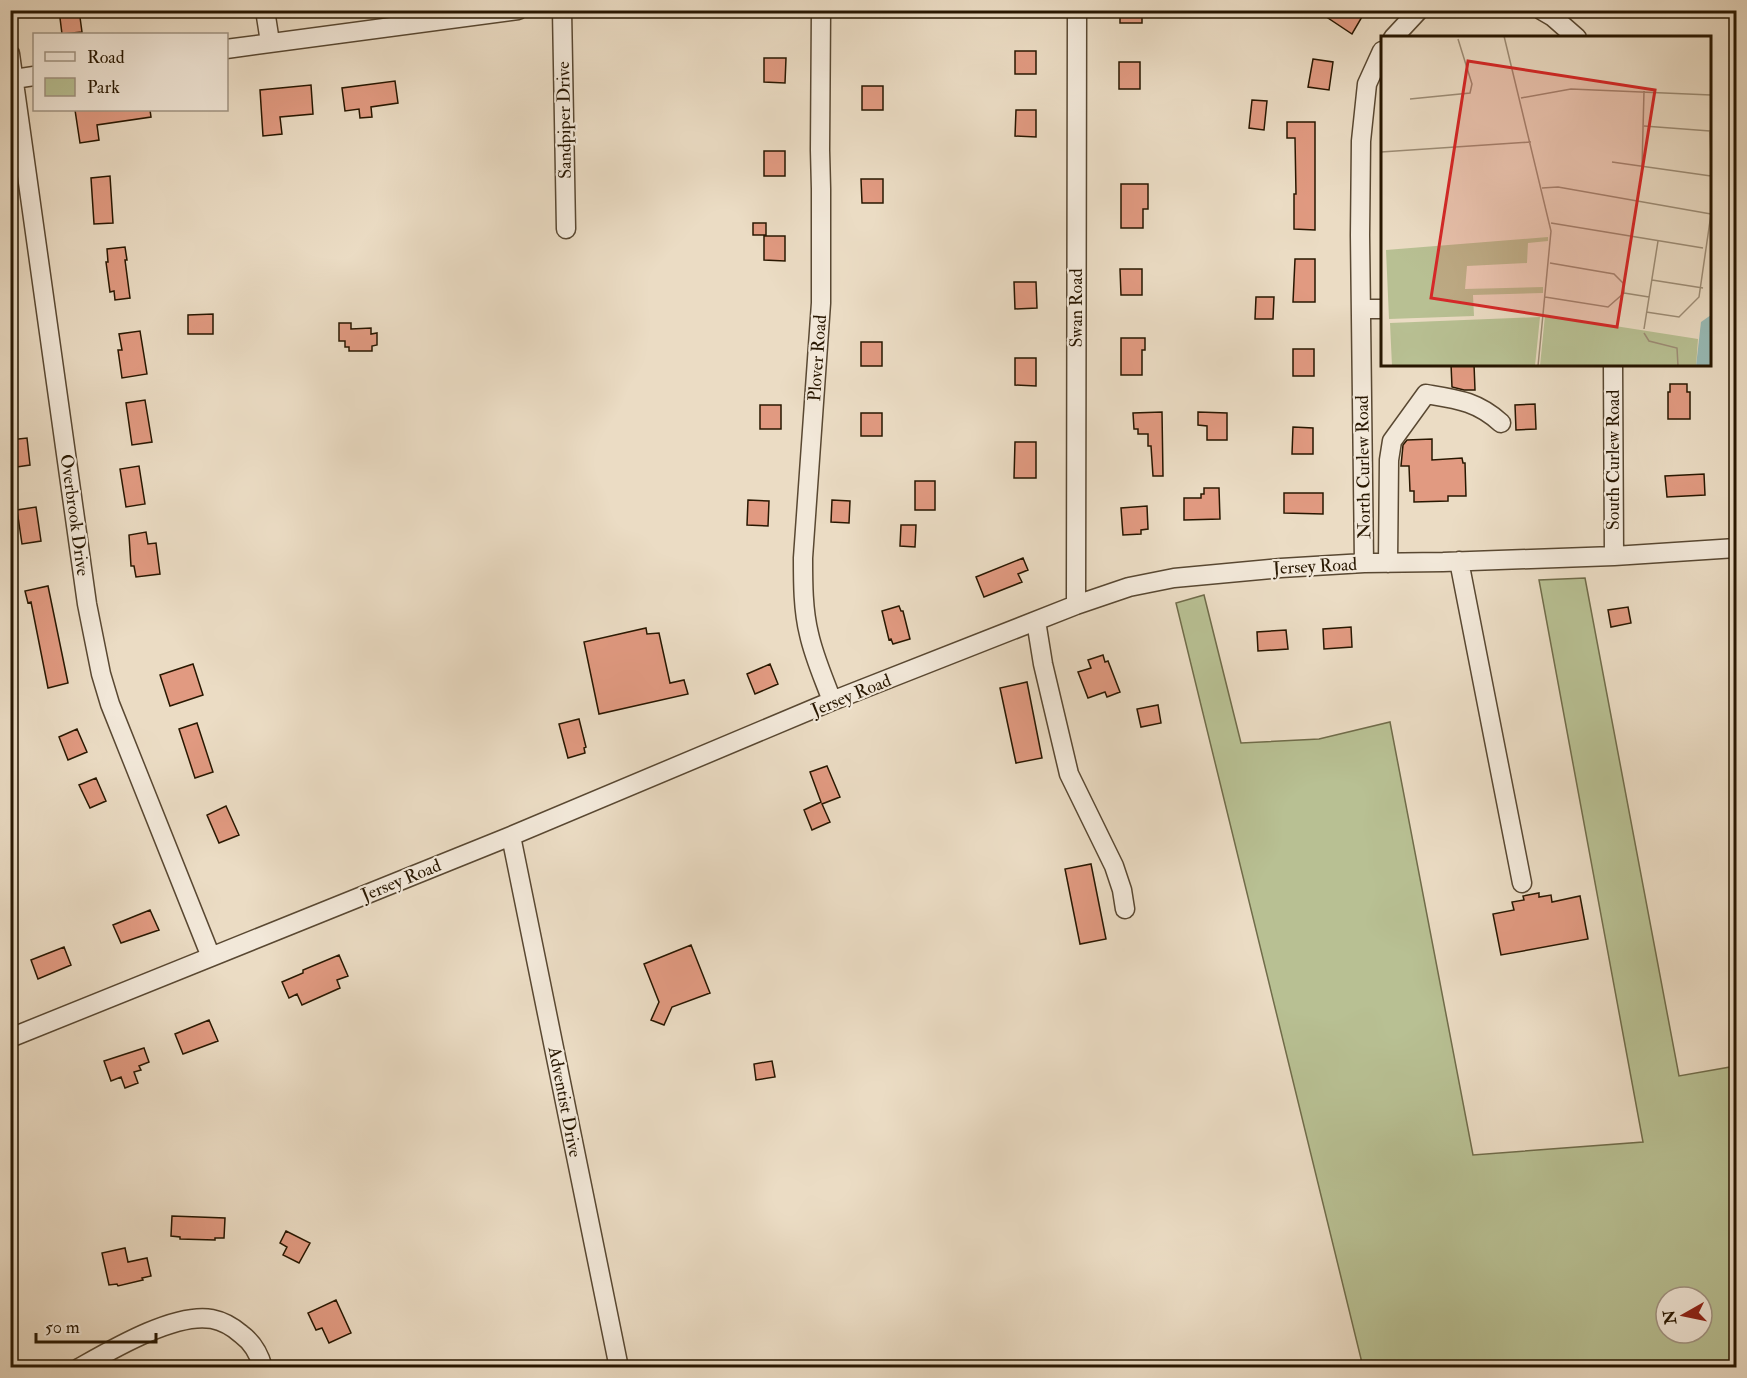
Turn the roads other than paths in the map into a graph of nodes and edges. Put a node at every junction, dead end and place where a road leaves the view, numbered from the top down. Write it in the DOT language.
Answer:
graph roads {
  1 [pos="265,10"];
  2 [pos="518,10"];
  3 [pos="562,10"];
  4 [pos="821,10"];
  5 [pos="1077,10"];
  6 [pos="1419,10"];
  7 [pos="1541,10"];
  8 [pos="1395,36"];
  9 [pos="1575,36"];
  10 [pos="270,42"];
  11 [pos="228,49"];
  12 [pos="10,54"];
  13 [pos="1381,55"];
  14 [pos="33,76"];
  15 [pos="14,79"];
  16 [pos="566,228"];
  17 [pos="1361,309"];
  18 [pos="1381,309"];
  19 [pos="1613,366"];
  20 [pos="1501,423"];
  21 [pos="1737,548"];
  22 [pos="1614,556"];
  23 [pos="1460,561"];
  24 [pos="1364,563"];
  25 [pos="1388,563"];
  26 [pos="1076,604"];
  27 [pos="1036,621"];
  28 [pos="832,701"];
  29 [pos="511,836"];
  30 [pos="1522,883"];
  31 [pos="1125,909"];
  32 [pos="211,957"];
  33 [pos="10,1038"];
  34 [pos="79,1368"];
  35 [pos="263,1368"];
  36 [pos="619,1368"];
  1 -- 10 [label="street"];
  2 -- 10 [label="street"];
  3 -- 16 [label="street, Sandpiper Drive"];
  4 -- 28 [label="street, Plover Road"];
  5 -- 26 [label="street, Swan Road"];
  6 -- 8 [label="street"];
  7 -- 9 [label="street"];
  10 -- 11 [label="street"];
  12 -- 15 [label="street, Overbrook Drive"];
  13 -- 17 [label="street, North Curlew Road"];
  14 -- 15 [label="street"];
  15 -- 32 [label="street, Overbrook Drive"];
  17 -- 18 [label="street"];
  17 -- 24 [label="street, North Curlew Road"];
  19 -- 22 [label="street, South Curlew Road"];
  20 -- 25 [label="street"];
  21 -- 22 [label="street, Jersey Road"];
  22 -- 23 [label="street, Jersey Road"];
  23 -- 25 [label="street, Jersey Road"];
  23 -- 30 [label="street"];
  24 -- 25 [label="street, Jersey Road"];
  24 -- 26 [label="street, Jersey Road"];
  26 -- 27 [label="street, Jersey Road"];
  27 -- 28 [label="street, Jersey Road"];
  27 -- 31 [label="street"];
  28 -- 29 [label="street, Jersey Road"];
  29 -- 32 [label="street, Jersey Road"];
  29 -- 36 [label="street, Adventist Drive"];
  32 -- 33 [label="street, Jersey Road"];
  34 -- 35 [label="street"];
}
